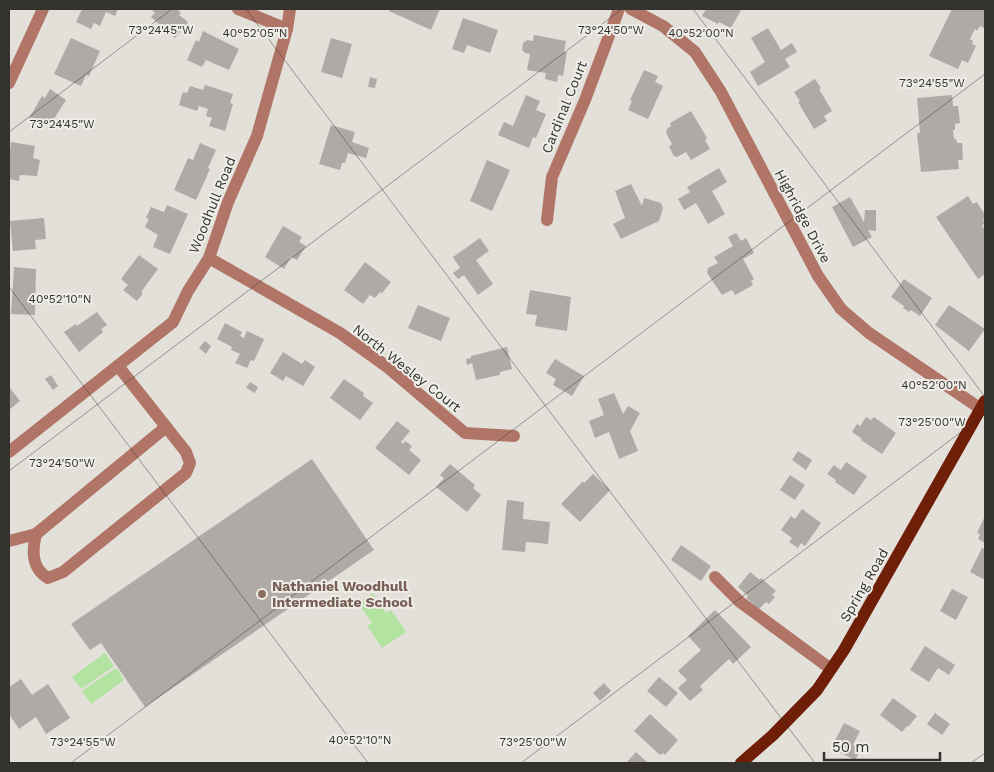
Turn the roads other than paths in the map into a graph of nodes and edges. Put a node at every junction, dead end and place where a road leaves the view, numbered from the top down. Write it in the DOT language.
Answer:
graph roads {
  1 [pos="43,9"];
  2 [pos="238,9"];
  3 [pos="290,9"];
  4 [pos="619,9"];
  5 [pos="631,9"];
  6 [pos="287,28"];
  7 [pos="9,83"];
  8 [pos="547,220"];
  9 [pos="209,258"];
  10 [pos="118,366"];
  11 [pos="983,405"];
  12 [pos="166,427"];
  13 [pos="514,436"];
  14 [pos="9,452"];
  15 [pos="36,534"];
  16 [pos="9,542"];
  17 [pos="715,577"];
  18 [pos="831,670"];
  19 [pos="741,763"];
  1 -- 7 [label="street"];
  2 -- 6 [label="street"];
  3 -- 6 [label="street, Woodhull Road"];
  4 -- 8 [label="street, Cardinal Court"];
  5 -- 11 [label="street, Highridge Drive"];
  6 -- 9 [label="street, Woodhull Road"];
  9 -- 10 [label="street, Woodhull Road"];
  9 -- 13 [label="street, North Wesley Court"];
  10 -- 12 [label="street"];
  10 -- 14 [label="street, Woodhull Road"];
  11 -- 18 [label="main road, Spring Road"];
  12 -- 15 [label="street"];
  12 -- 15 [label="street"];
  15 -- 16 [label="street"];
  17 -- 18 [label="street"];
  18 -- 19 [label="main road, Spring Road"];
}
